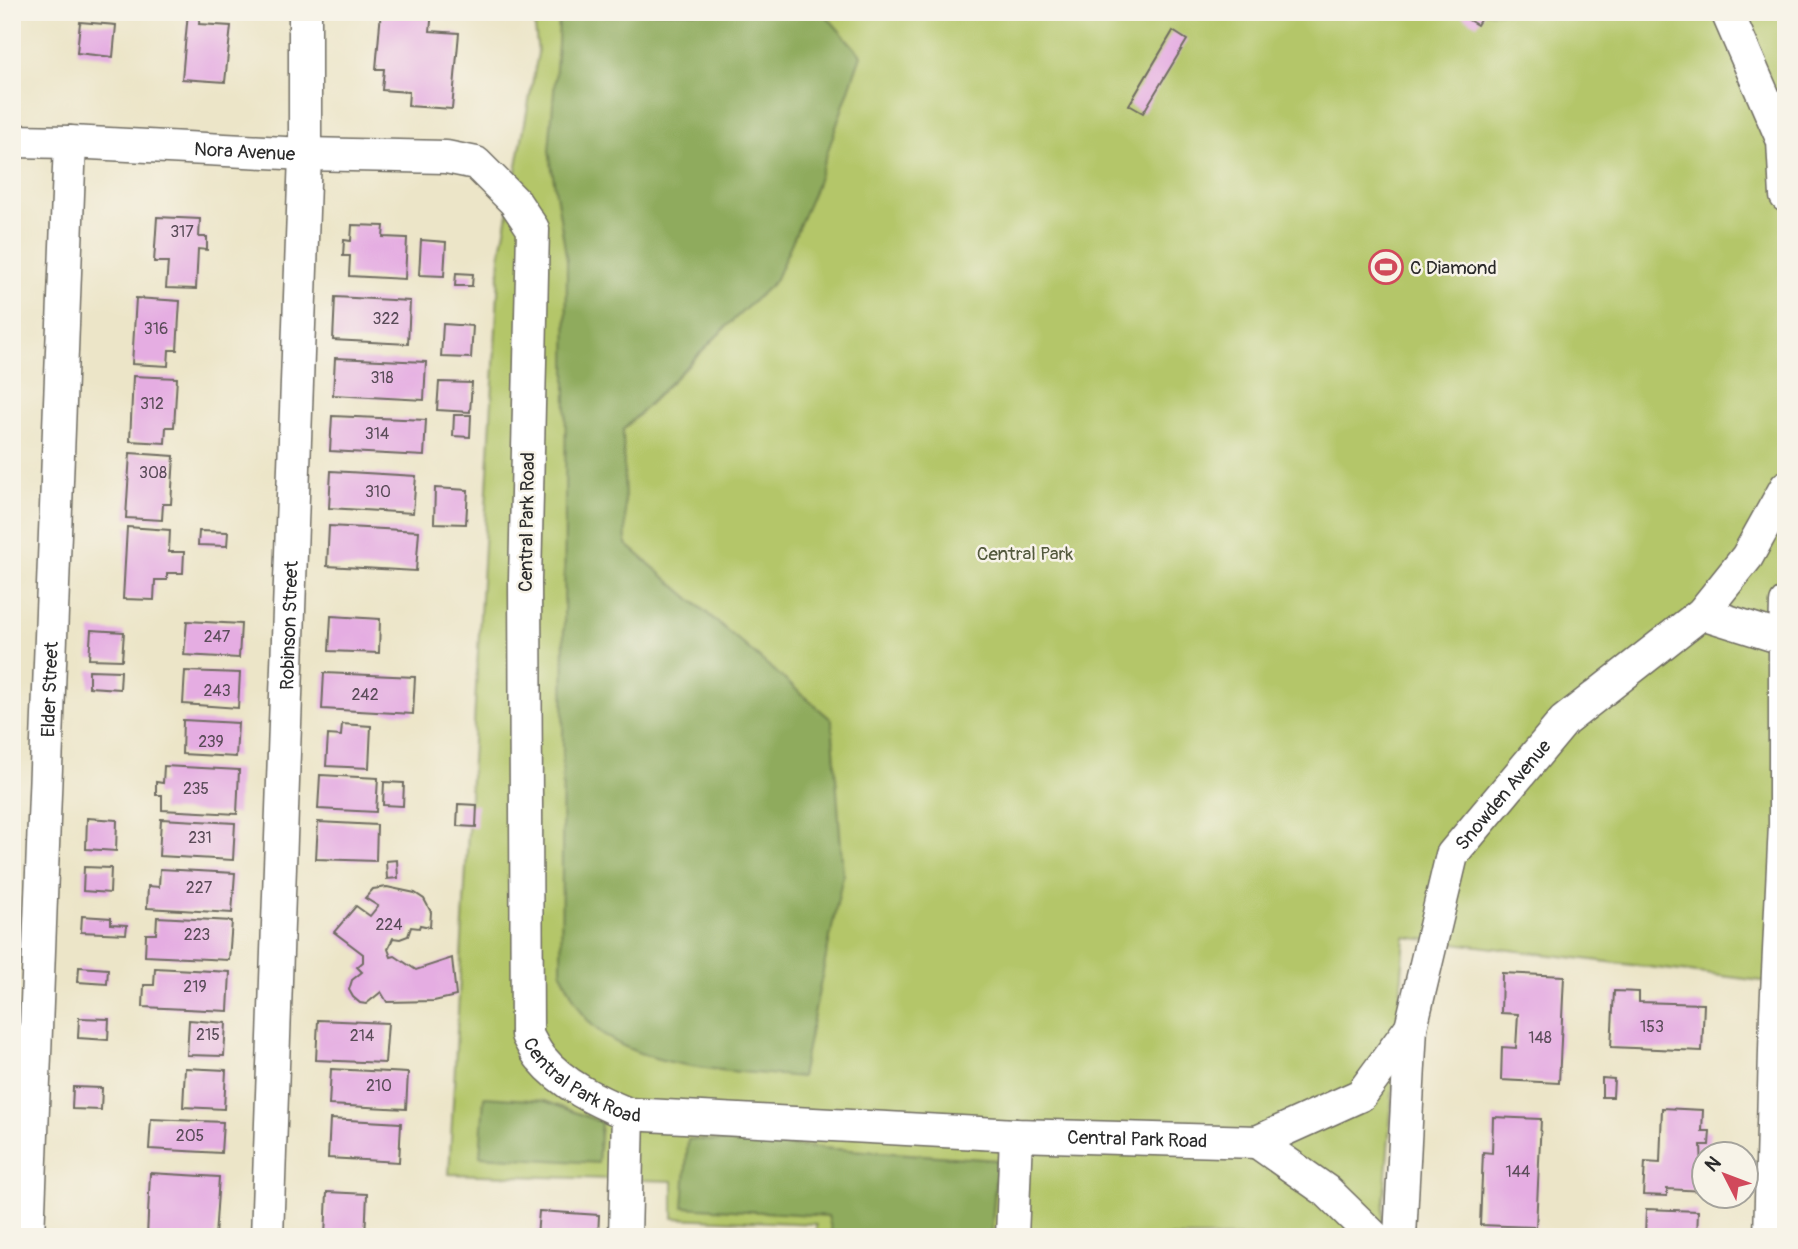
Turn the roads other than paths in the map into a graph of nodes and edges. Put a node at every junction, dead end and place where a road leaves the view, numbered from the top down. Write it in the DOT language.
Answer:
graph roads {
  1 [pos="306,12"];
  2 [pos="1727,12"];
  3 [pos="12,141"];
  4 [pos="1784,141"];
  5 [pos="70,142"];
  6 [pos="305,154"];
  7 [pos="476,163"];
  8 [pos="1786,196"];
  9 [pos="1786,487"];
  10 [pos="1786,603"];
  11 [pos="1702,613"];
  12 [pos="1785,639"];
  13 [pos="1411,1027"];
  14 [pos="628,1114"];
  15 [pos="1016,1135"];
  16 [pos="1256,1142"];
  17 [pos="1779,1209"];
  18 [pos="28,1237"];
  19 [pos="267,1237"];
  20 [pos="625,1237"];
  21 [pos="1012,1237"];
  22 [pos="1374,1237"];
  23 [pos="1400,1237"];
  24 [pos="1770,1237"];
  1 -- 6 [label="street, Robinson Street"];
  2 -- 4 [label="street"];
  3 -- 5 [label="street, Nora Avenue"];
  4 -- 8 [label="street"];
  5 -- 6 [label="street, Nora Avenue"];
  5 -- 18 [label="street, Elder Street"];
  6 -- 7 [label="street, Nora Avenue"];
  6 -- 19 [label="street, Robinson Street"];
  7 -- 14 [label="street, Central Park Road"];
  9 -- 11 [label="street, Snowden Avenue"];
  10 -- 12 [label="street"];
  11 -- 12 [label="street"];
  11 -- 13 [label="street, Snowden Avenue"];
  12 -- 17 [label="street"];
  13 -- 16 [label="street, Central Park Road"];
  13 -- 23 [label="street, Snowden Avenue"];
  14 -- 15 [label="street, Central Park Road"];
  14 -- 20 [label="street"];
  15 -- 16 [label="street, Central Park Road"];
  15 -- 21 [label="street"];
  16 -- 22 [label="street"];
  17 -- 24 [label="street"];
}
